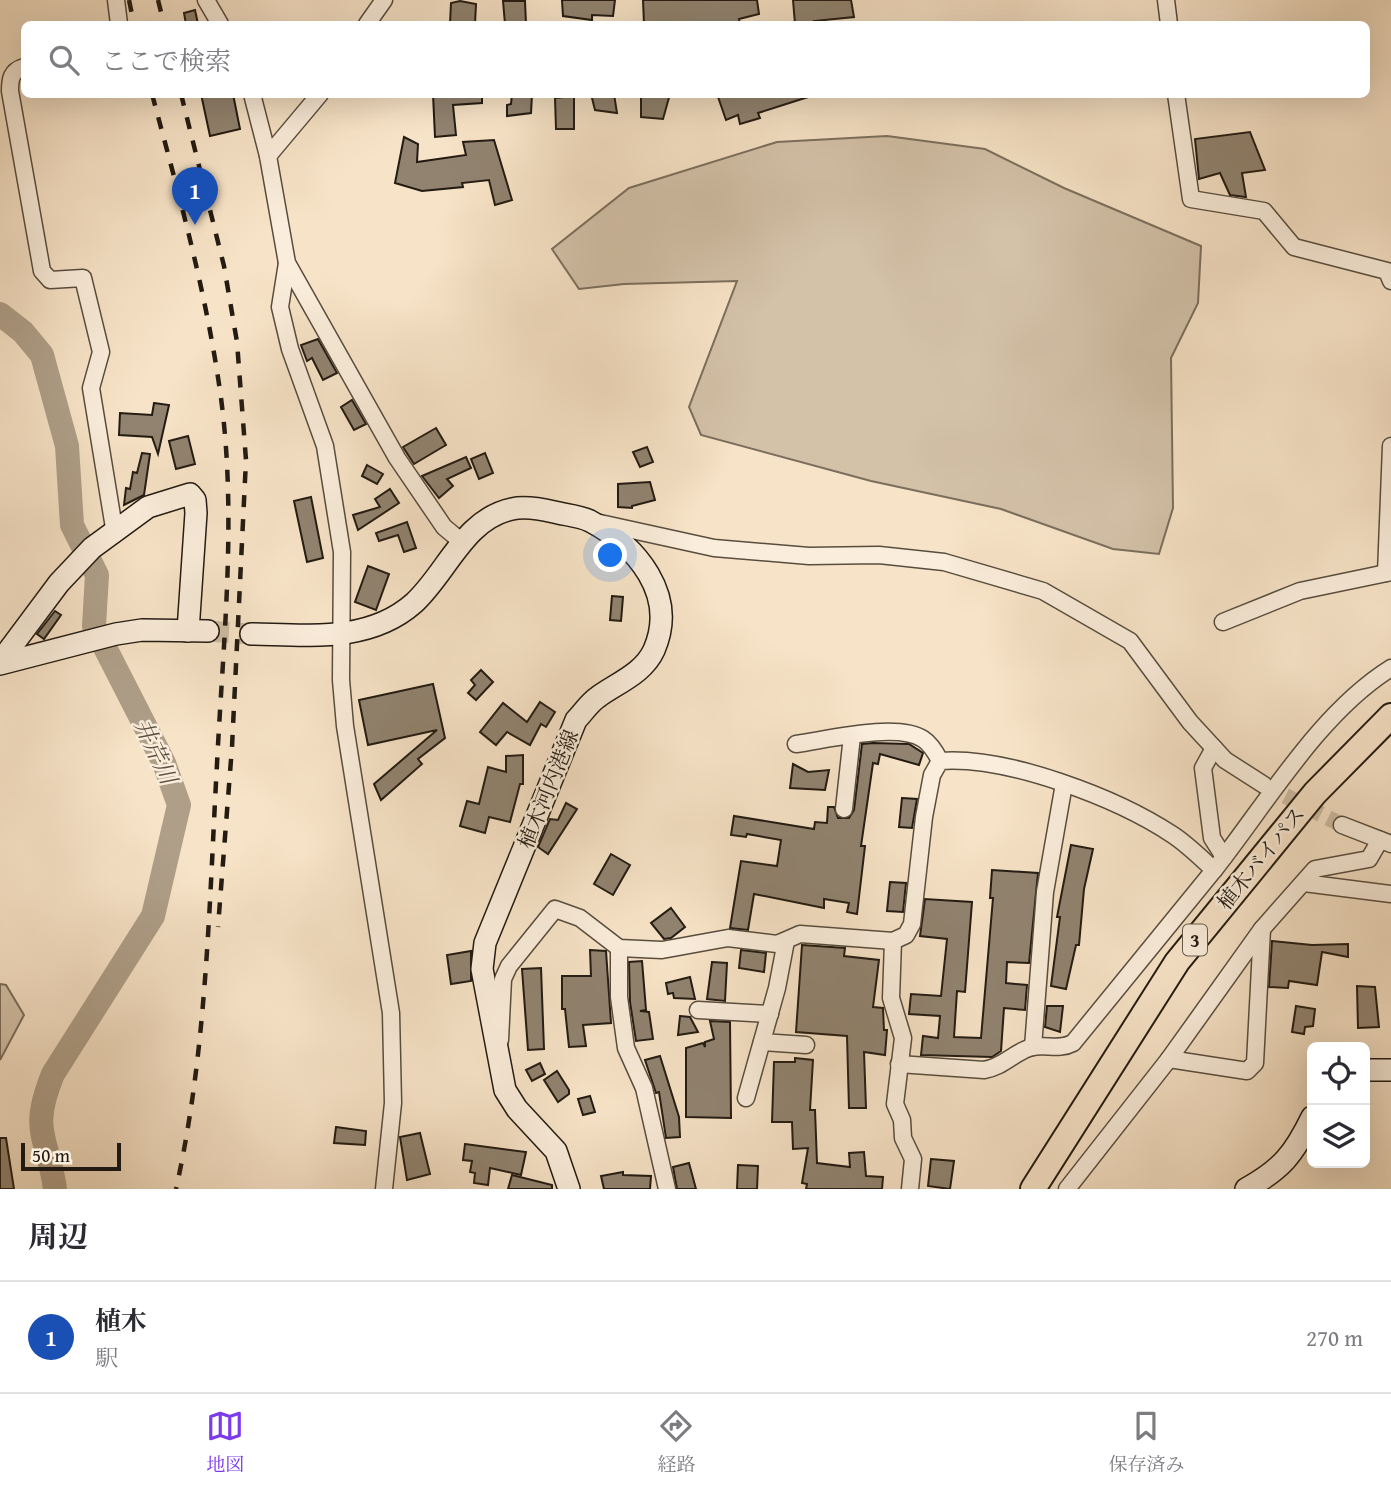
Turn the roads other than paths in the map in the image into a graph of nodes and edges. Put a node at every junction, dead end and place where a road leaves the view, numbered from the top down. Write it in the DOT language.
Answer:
graph roads {
  1 [pos="116,0"];
  2 [pos="206,0"];
  3 [pos="384,0"];
  4 [pos="1166,0"];
  5 [pos="119,21"];
  6 [pos="218,21"];
  7 [pos="369,21"];
  8 [pos="1169,21"];
  9 [pos="21,68"];
  10 [pos="252,98"];
  11 [pos="317,98"];
  12 [pos="1177,98"];
  13 [pos="268,156"];
  14 [pos="288,263"];
  15 [pos="1391,281"];
  16 [pos="1391,446"];
  17 [pos="588,520"];
  18 [pos="115,534"];
  19 [pos="462,542"];
  20 [pos="1389,573"];
  21 [pos="1223,622"];
  22 [pos="251,634"];
  23 [pos="341,635"];
  24 [pos="0,663"];
  25 [pos="1391,668"];
  26 [pos="1391,716"];
  27 [pos="852,736"];
  28 [pos="796,744"];
  29 [pos="1214,748"];
  30 [pos="940,761"];
  31 [pos="1064,785"];
  32 [pos="1264,785"];
  33 [pos="844,809"];
  34 [pos="1342,825"];
  35 [pos="1386,842"];
  36 [pos="1219,863"];
  37 [pos="1304,883"];
  38 [pos="1391,894"];
  39 [pos="1262,929"];
  40 [pos="786,941"];
  41 [pos="893,941"];
  42 [pos="619,948"];
  43 [pos="698,1010"];
  44 [pos="770,1014"];
  45 [pos="762,1042"];
  46 [pos="806,1045"];
  47 [pos="1032,1046"];
  48 [pos="498,1053"];
  49 [pos="1169,1059"];
  50 [pos="899,1064"];
  51 [pos="1370,1070"];
  52 [pos="1391,1070"];
  53 [pos="746,1098"];
  54 [pos="1307,1128"];
  55 [pos="384,1189"];
  56 [pos="569,1189"];
  57 [pos="667,1189"];
  58 [pos="910,1189"];
  59 [pos="1033,1189"];
  60 [pos="1067,1189"];
  61 [pos="1246,1189"];
  1 -- 5 [label="street"];
  2 -- 6 [label="street"];
  3 -- 7 [label="street"];
  4 -- 8 [label="street"];
  9 -- 18 [label="street"];
  10 -- 13 [label="street"];
  11 -- 13 [label="street"];
  12 -- 15 [label="street"];
  13 -- 14 [label="street"];
  14 -- 19 [label="street"];
  14 -- 23 [label="street"];
  16 -- 20 [label="street"];
  17 -- 19 [label="main road, 植木河内港線"];
  17 -- 29 [label="street"];
  17 -- 48 [label="main road, 植木河内港線"];
  18 -- 24 [label="main road"];
  18 -- 24 [label="main road"];
  19 -- 23 [label="main road, 植木河内港線"];
  20 -- 21 [label="street"];
  22 -- 23 [label="main road, 植木河内港線"];
  23 -- 55 [label="street"];
  25 -- 36 [label="street"];
  26 -- 59 [label="highway, 植木バイパス / 3"];
  27 -- 28 [label="street"];
  27 -- 30 [label="street"];
  27 -- 33 [label="street"];
  29 -- 32 [label="street"];
  29 -- 36 [label="street"];
  30 -- 31 [label="street"];
  30 -- 41 [label="street"];
  31 -- 36 [label="street"];
  31 -- 47 [label="street"];
  34 -- 35 [label="street"];
  35 -- 37 [label="street"];
  36 -- 47 [label="street"];
  37 -- 38 [label="street"];
  37 -- 39 [label="street"];
  39 -- 49 [label="street"];
  39 -- 49 [label="street"];
  40 -- 41 [label="street"];
  40 -- 42 [label="street"];
  40 -- 44 [label="street"];
  41 -- 50 [label="street"];
  42 -- 48 [label="street"];
  42 -- 57 [label="street"];
  43 -- 44 [label="street"];
  44 -- 45 [label="street"];
  45 -- 46 [label="street"];
  45 -- 53 [label="street"];
  47 -- 50 [label="street"];
  48 -- 56 [label="main road, 植木河内港線"];
  49 -- 60 [label="street"];
  50 -- 58 [label="street"];
  51 -- 52 [label="main road"];
  54 -- 61 [label="main road"];
}
